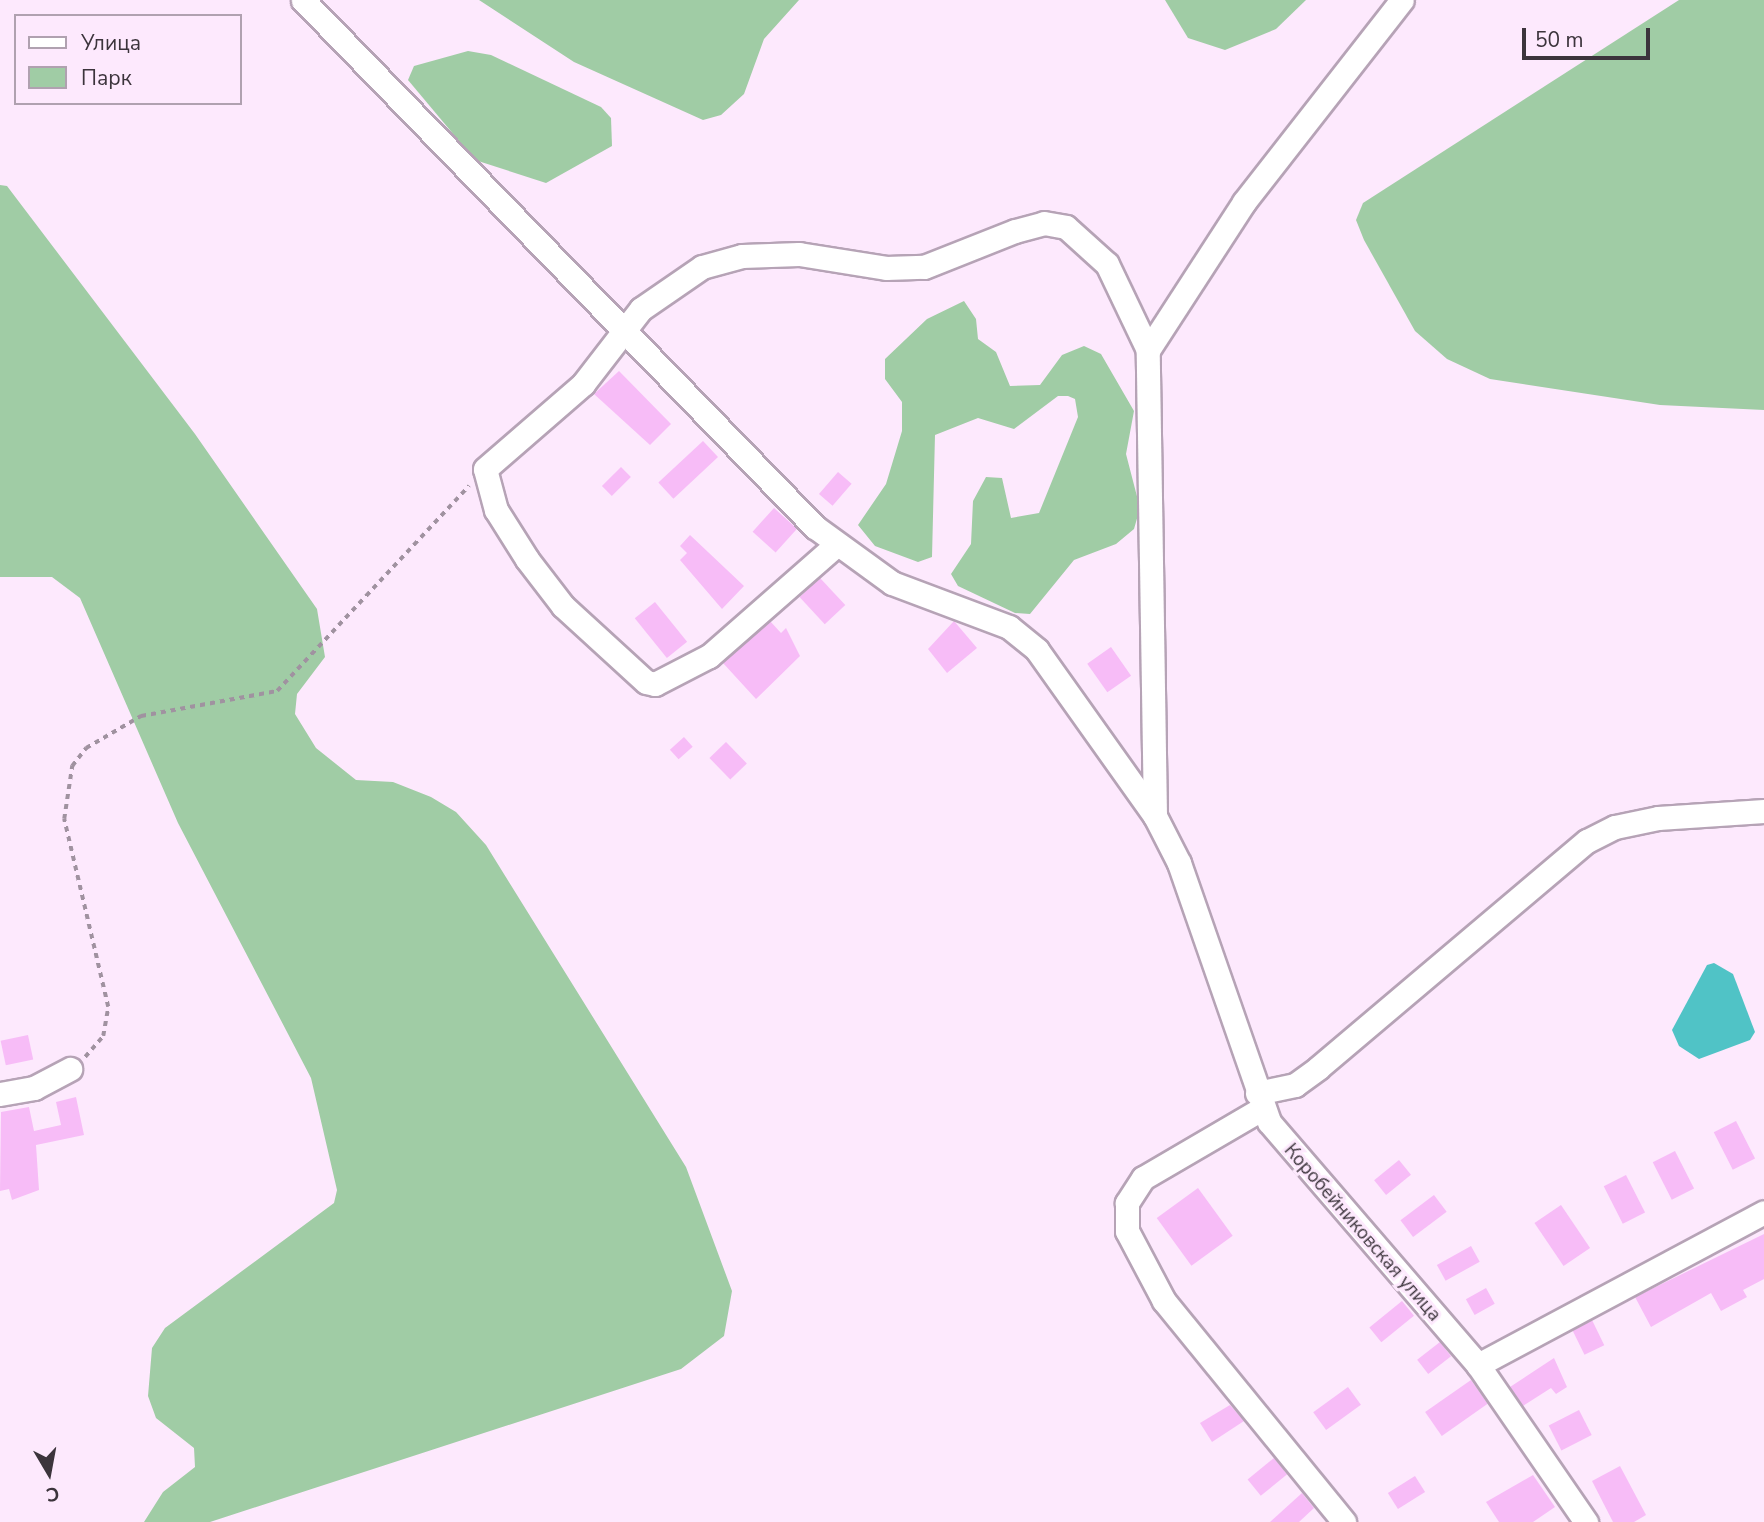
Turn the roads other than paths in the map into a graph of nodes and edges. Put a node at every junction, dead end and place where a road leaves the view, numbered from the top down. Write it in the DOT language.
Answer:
graph roads {
  1 [pos="303,0"];
  2 [pos="1402,0"];
  3 [pos="621,329"];
  4 [pos="1147,350"];
  5 [pos="836,545"];
  6 [pos="1764,811"];
  7 [pos="1156,816"];
  8 [pos="70,1069"];
  9 [pos="0,1094"];
  10 [pos="1260,1101"];
  11 [pos="1764,1212"];
  12 [pos="1478,1365"];
  13 [pos="1344,1522"];
  14 [pos="1586,1522"];
  1 -- 3 [label="street"];
  2 -- 4 [label="street"];
  3 -- 4 [label="street"];
  3 -- 5 [label="street"];
  3 -- 5 [label="street"];
  4 -- 7 [label="street"];
  5 -- 7 [label="street"];
  6 -- 10 [label="street"];
  7 -- 10 [label="street, Коробейниковская улица"];
  8 -- 9 [label="street"];
  10 -- 12 [label="street, Коробейниковская улица"];
  10 -- 13 [label="street"];
  11 -- 12 [label="street"];
  12 -- 14 [label="street, Коробейниковская улица"];
}
